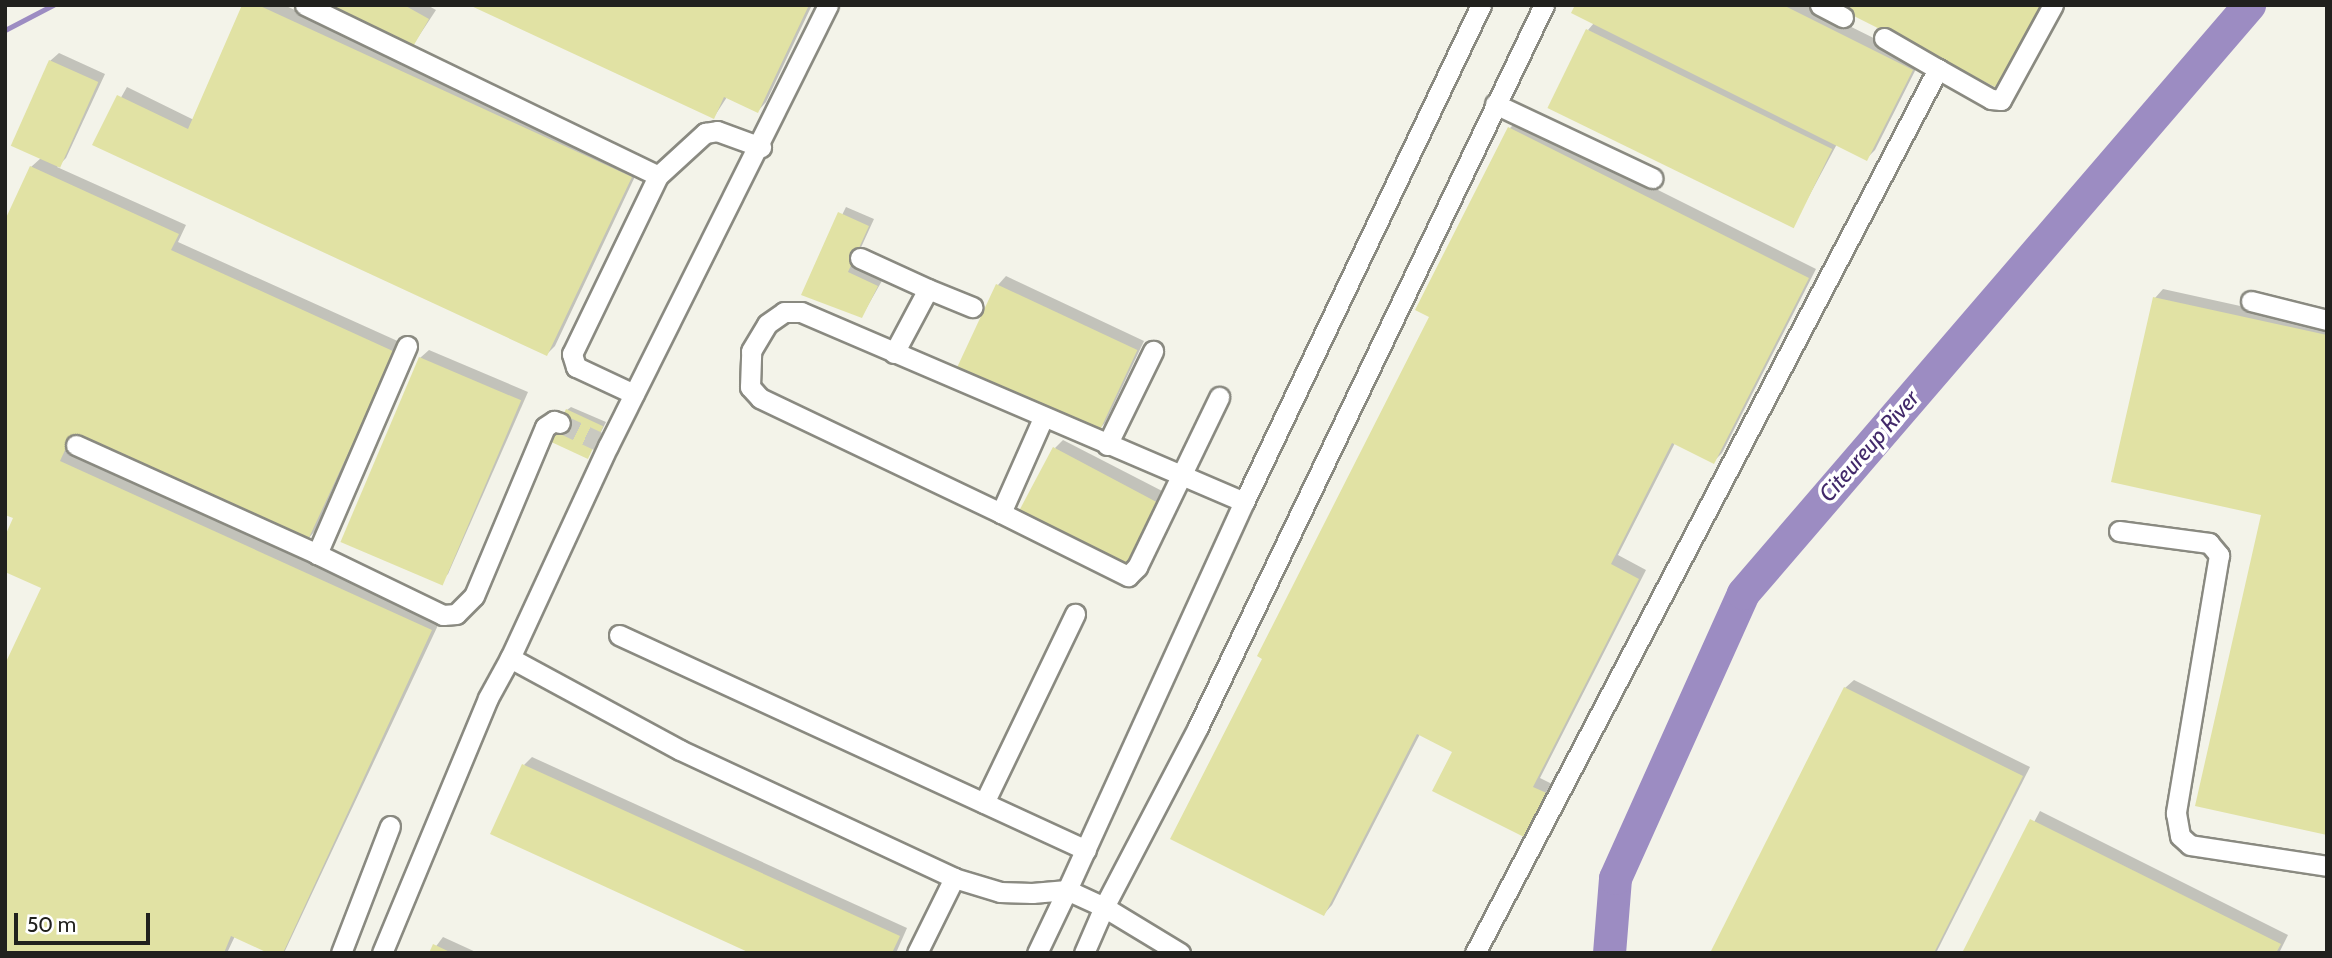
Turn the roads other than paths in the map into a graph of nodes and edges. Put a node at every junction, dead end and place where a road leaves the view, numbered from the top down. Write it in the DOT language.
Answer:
graph roads {
  1 [pos="305,5"];
  2 [pos="828,5"];
  3 [pos="1481,5"];
  4 [pos="1544,5"];
  5 [pos="1820,5"];
  6 [pos="2053,5"];
  7 [pos="1843,17"];
  8 [pos="1884,38"];
  9 [pos="1938,69"];
  10 [pos="1496,104"];
  11 [pos="761,147"];
  12 [pos="658,176"];
  13 [pos="1652,178"];
  14 [pos="860,258"];
  15 [pos="928,289"];
  16 [pos="2251,301"];
  17 [pos="971,307"];
  18 [pos="2327,320"];
  19 [pos="407,346"];
  20 [pos="1153,351"];
  21 [pos="894,353"];
  22 [pos="635,394"];
  23 [pos="1219,397"];
  24 [pos="1043,418"];
  25 [pos="559,423"];
  26 [pos="76,445"];
  27 [pos="1107,445"];
  28 [pos="1181,475"];
  29 [pos="1244,502"];
  30 [pos="1001,513"];
  31 [pos="2119,531"];
  32 [pos="317,554"];
  33 [pos="1075,614"];
  34 [pos="619,635"];
  35 [pos="510,658"];
  36 [pos="984,803"];
  37 [pos="390,826"];
  38 [pos="1086,850"];
  39 [pos="2327,866"];
  40 [pos="954,878"];
  41 [pos="1067,890"];
  42 [pos="1104,908"];
  43 [pos="1151,945"];
  44 [pos="341,953"];
  45 [pos="382,953"];
  46 [pos="917,953"];
  47 [pos="1037,953"];
  48 [pos="1084,953"];
  49 [pos="1181,953"];
  50 [pos="1475,953"];
  1 -- 12 [label="street"];
  2 -- 11 [label="street"];
  3 -- 29 [label="street"];
  4 -- 10 [label="street"];
  5 -- 7 [label="street"];
  6 -- 9 [label="street"];
  8 -- 9 [label="street"];
  9 -- 50 [label="street"];
  10 -- 13 [label="street"];
  10 -- 42 [label="street"];
  11 -- 12 [label="street"];
  11 -- 22 [label="street"];
  12 -- 22 [label="street"];
  14 -- 15 [label="street"];
  15 -- 17 [label="street"];
  15 -- 21 [label="street"];
  16 -- 18 [label="street"];
  19 -- 32 [label="street"];
  20 -- 27 [label="street"];
  21 -- 24 [label="street"];
  21 -- 30 [label="street"];
  22 -- 35 [label="street"];
  23 -- 28 [label="street"];
  24 -- 27 [label="street"];
  24 -- 30 [label="street"];
  25 -- 32 [label="street"];
  26 -- 32 [label="street"];
  27 -- 28 [label="street"];
  28 -- 29 [label="street"];
  28 -- 30 [label="street"];
  29 -- 38 [label="street"];
  31 -- 39 [label="street"];
  33 -- 36 [label="street"];
  34 -- 36 [label="street"];
  35 -- 40 [label="street"];
  35 -- 45 [label="street"];
  36 -- 38 [label="street"];
  37 -- 44 [label="street"];
  38 -- 41 [label="street"];
  40 -- 41 [label="street"];
  40 -- 46 [label="street"];
  41 -- 42 [label="street"];
  41 -- 47 [label="street"];
  42 -- 43 [label="street"];
  42 -- 48 [label="street"];
  43 -- 49 [label="street"];
}
